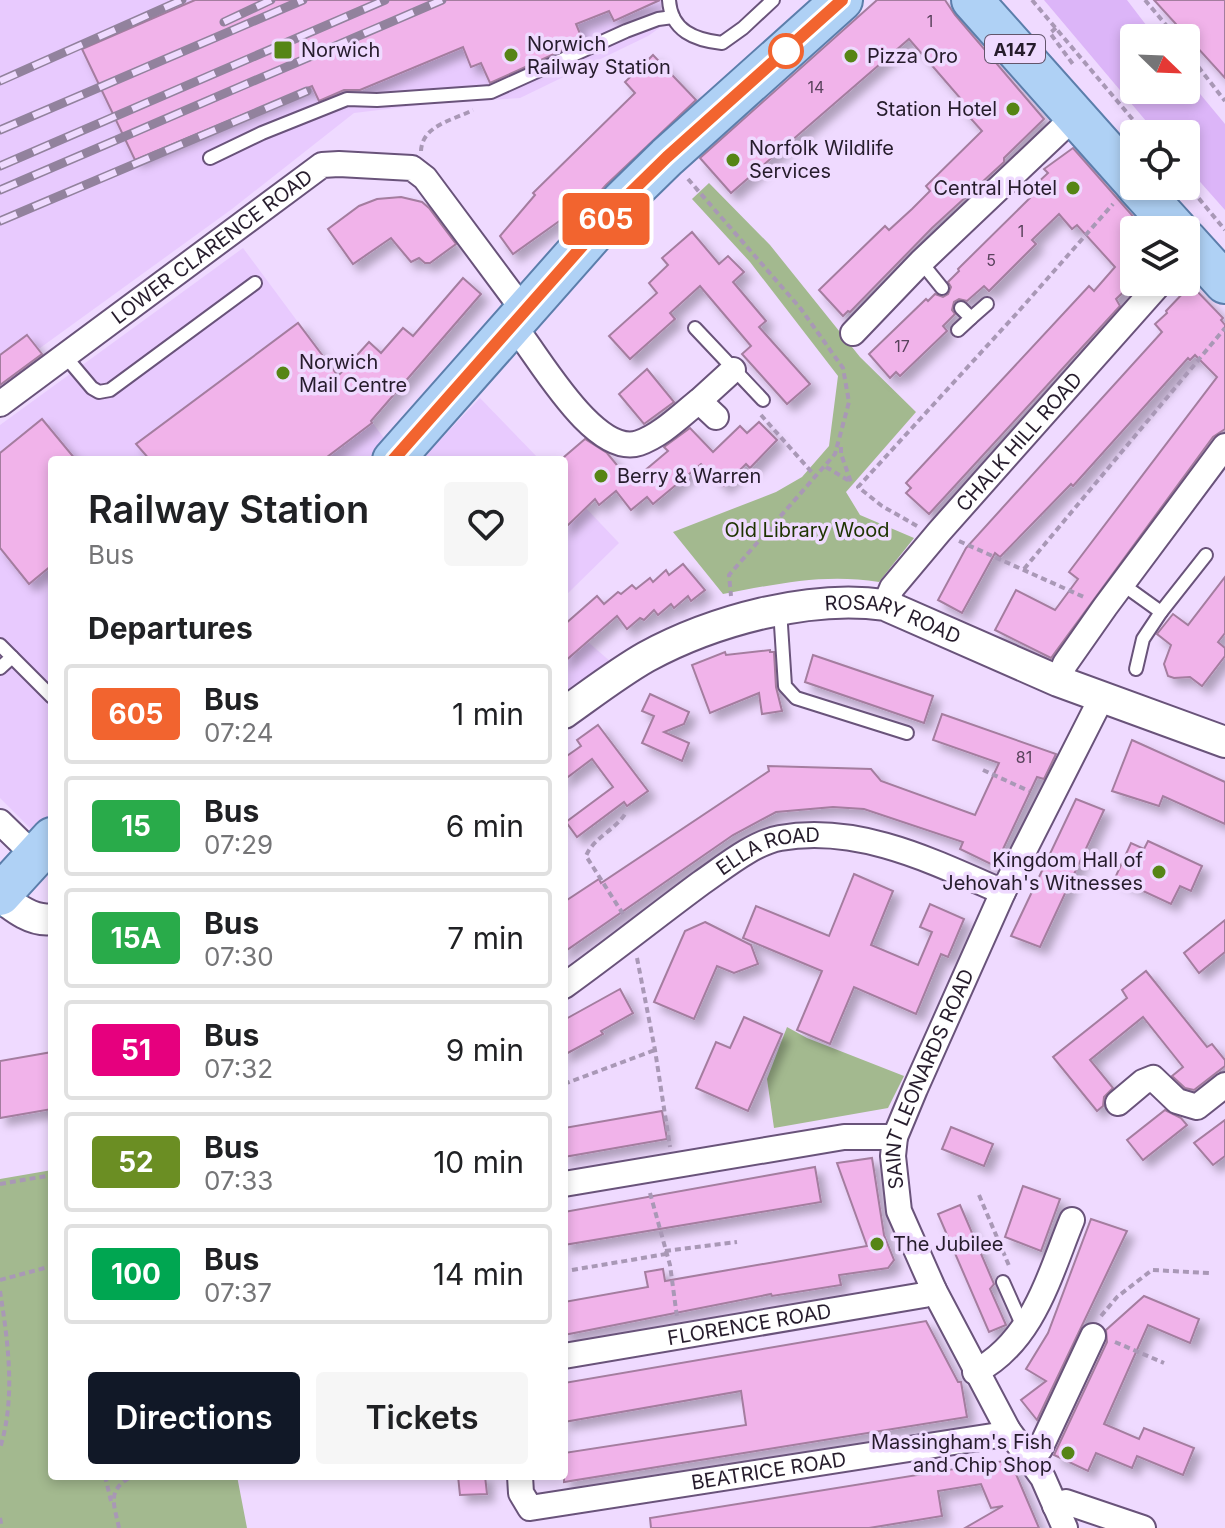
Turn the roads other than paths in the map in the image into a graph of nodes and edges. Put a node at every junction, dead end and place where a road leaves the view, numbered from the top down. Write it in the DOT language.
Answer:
graph roads {
  1 [pos="669,0"];
  2 [pos="773,0"];
  3 [pos="842,0"];
  4 [pos="972,0"];
  5 [pos="673,17"];
  6 [pos="1075,116"];
  7 [pos="210,158"];
  8 [pos="1120,166"];
  9 [pos="1152,200"];
  10 [pos="1169,216"];
  11 [pos="1200,249"];
  12 [pos="921,262"];
  13 [pos="255,283"];
  14 [pos="1225,283"];
  15 [pos="942,288"];
  16 [pos="1149,296"];
  17 [pos="987,304"];
  18 [pos="961,308"];
  19 [pos="971,318"];
  20 [pos="518,319"];
  21 [pos="695,328"];
  22 [pos="958,330"];
  23 [pos="853,333"];
  24 [pos="65,356"];
  25 [pos="733,370"];
  26 [pos="763,400"];
  27 [pos="0,404"];
  28 [pos="1225,446"];
  29 [pos="397,456"];
  30 [pos="1206,555"];
  31 [pos="1122,584"];
  32 [pos="885,605"];
  33 [pos="780,610"];
  34 [pos="1161,612"];
  35 [pos="0,645"];
  36 [pos="12,657"];
  37 [pos="0,668"];
  38 [pos="1136,669"];
  39 [pos="1058,681"];
  40 [pos="48,693"];
  41 [pos="1102,697"];
  42 [pos="568,710"];
  43 [pos="907,733"];
  44 [pos="1225,742"];
  45 [pos="0,822"];
  46 [pos="44,847"];
  47 [pos="1003,892"];
  48 [pos="0,896"];
  49 [pos="48,920"];
  50 [pos="568,983"];
  51 [pos="1225,1085"];
  52 [pos="1118,1103"];
  53 [pos="895,1137"];
  54 [pos="568,1183"];
  55 [pos="1072,1220"];
  56 [pos="1003,1282"];
  57 [pos="934,1290"];
  58 [pos="1024,1329"];
  59 [pos="1092,1340"];
  60 [pos="568,1355"];
  61 [pos="975,1372"];
  62 [pos="1008,1430"];
  63 [pos="1030,1458"];
  64 [pos="520,1480"];
  65 [pos="1060,1517"];
  66 [pos="1143,1528"];
  1 -- 5 [label="lane"];
  2 -- 5 [label="lane"];
  3 -- 20 [label="main road"];
  4 -- 6 [label="main road, A147"];
  5 -- 7 [label="lane"];
  6 -- 8 [label="main road, A147"];
  6 -- 12 [label="street"];
  9 -- 10 [label="main road, A147"];
  11 -- 14 [label="main road, A147"];
  12 -- 15 [label="lane"];
  12 -- 23 [label="street"];
  13 -- 24 [label="lane"];
  16 -- 32 [label="street, CHALK HILL ROAD"];
  17 -- 19 [label="lane"];
  18 -- 19 [label="lane"];
  19 -- 22 [label="lane"];
  20 -- 24 [label="street, LOWER CLARENCE ROAD"];
  20 -- 25 [label="street, LOWER CLARENCE ROAD"];
  20 -- 29 [label="main road"];
  21 -- 25 [label="lane"];
  24 -- 27 [label="street, LOWER CLARENCE ROAD"];
  25 -- 26 [label="lane"];
  28 -- 31 [label="street"];
  30 -- 34 [label="lane"];
  31 -- 34 [label="lane"];
  31 -- 39 [label="street"];
  32 -- 33 [label="street, ROSARY ROAD"];
  32 -- 39 [label="street, ROSARY ROAD"];
  33 -- 42 [label="street, ROSARY ROAD"];
  33 -- 43 [label="lane"];
  34 -- 38 [label="lane"];
  35 -- 36 [label="lane"];
  36 -- 37 [label="lane"];
  36 -- 40 [label="lane"];
  39 -- 41 [label="street, ROSARY ROAD"];
  41 -- 44 [label="street, ROSARY ROAD"];
  41 -- 47 [label="street, SAINT LEONARDS ROAD"];
  45 -- 46 [label="street"];
  46 -- 48 [label="main road"];
  47 -- 50 [label="street, ELLA ROAD"];
  47 -- 53 [label="street, SAINT LEONARDS ROAD"];
  48 -- 49 [label="street"];
  51 -- 52 [label="street"];
  53 -- 54 [label="street"];
  53 -- 57 [label="street, SAINT LEONARDS ROAD"];
  55 -- 58 [label="street"];
  56 -- 58 [label="lane"];
  57 -- 60 [label="street, FLORENCE ROAD"];
  57 -- 61 [label="street, SAINT LEONARDS ROAD"];
  58 -- 61 [label="street"];
  59 -- 63 [label="street"];
  61 -- 62 [label="street, SAINT LEONARDS ROAD"];
  62 -- 63 [label="street, SAINT LEONARDS ROAD"];
  62 -- 64 [label="street, BEATRICE ROAD"];
  63 -- 65 [label="street, SAINT LEONARDS ROAD"];
  65 -- 66 [label="street, SAINT LEONARDS ROAD"];
}
